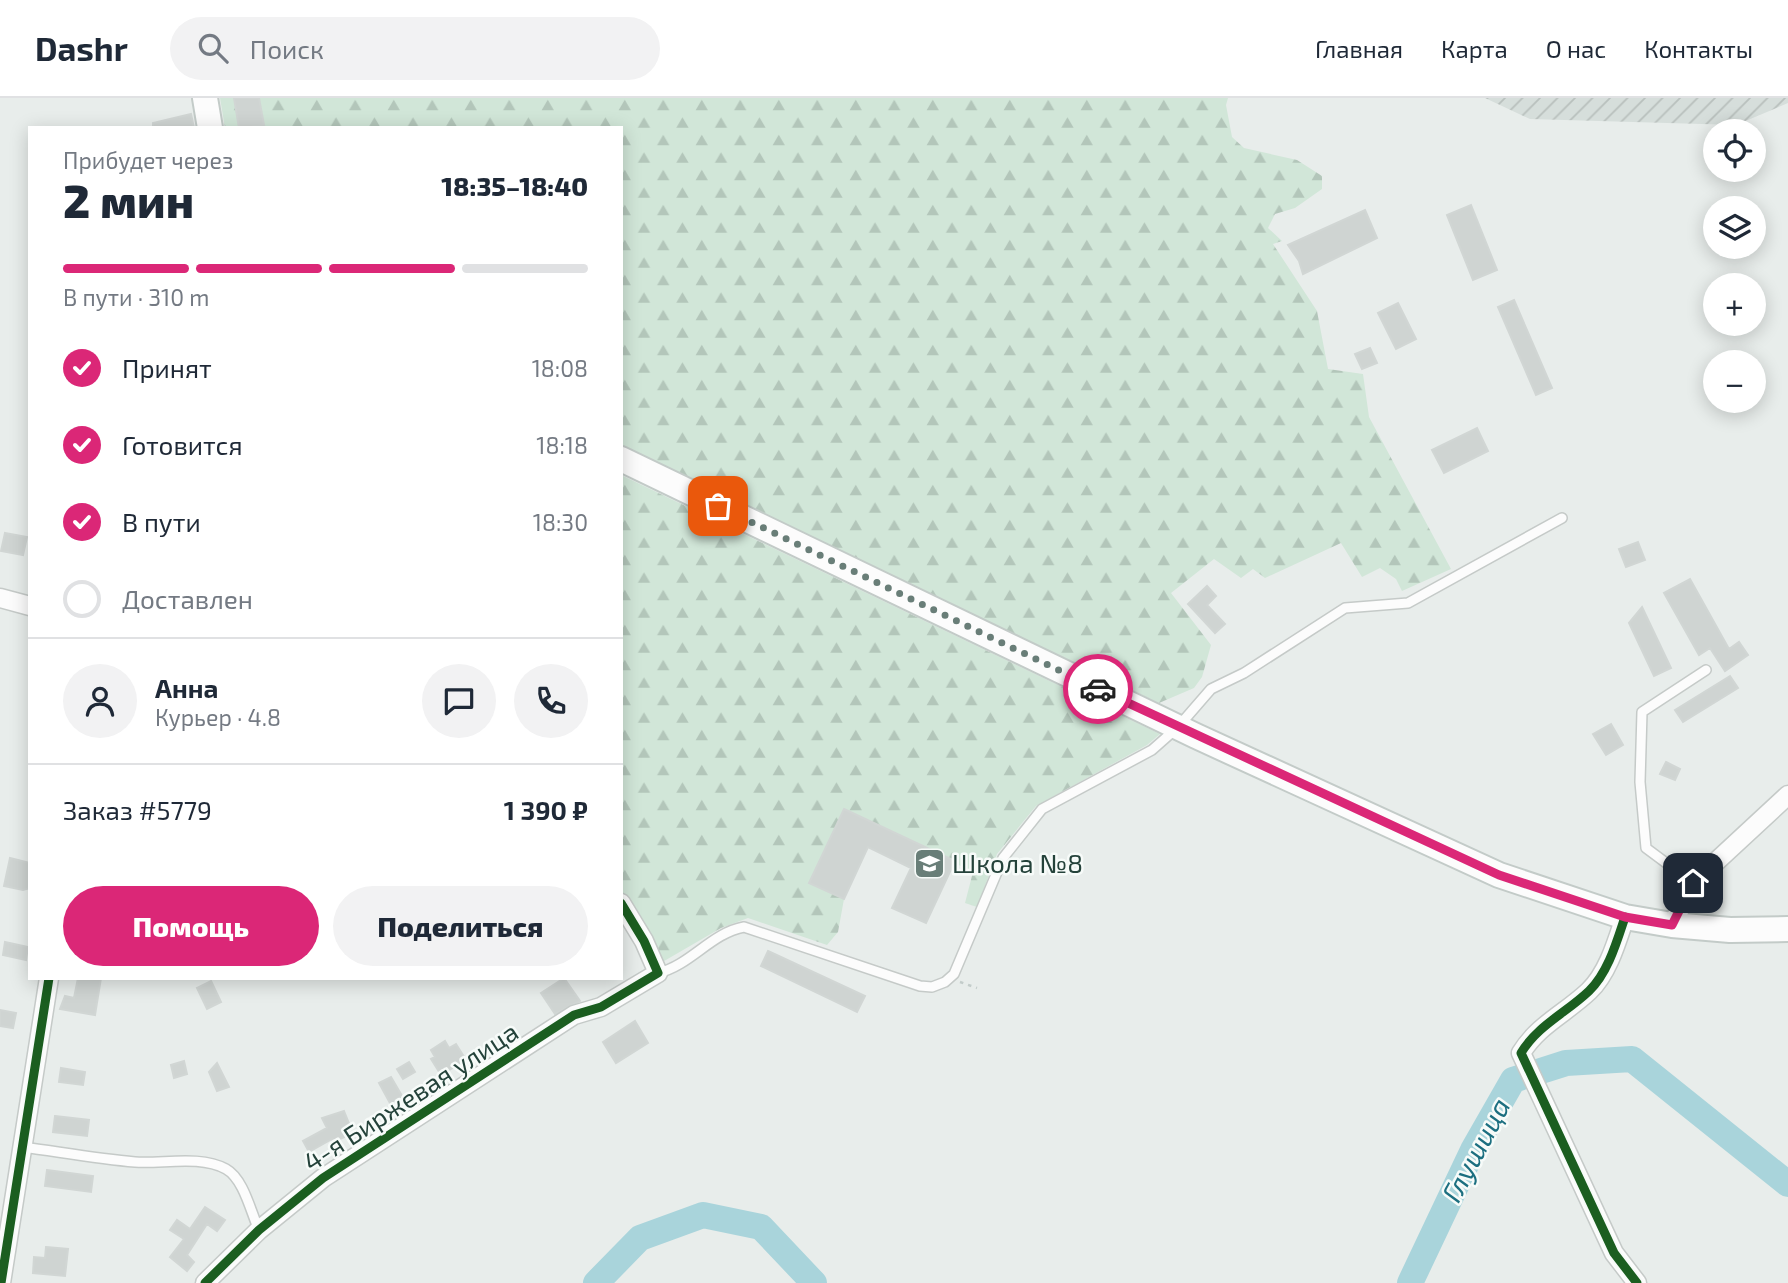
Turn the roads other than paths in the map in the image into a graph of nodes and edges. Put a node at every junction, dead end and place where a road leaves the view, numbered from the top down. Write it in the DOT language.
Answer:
graph roads {
  1 [pos="205,98"];
  2 [pos="210,126"];
  3 [pos="623,460"];
  4 [pos="1562,518"];
  5 [pos="0,598"];
  6 [pos="28,605"];
  7 [pos="1706,670"];
  8 [pos="1178,727"];
  9 [pos="1788,795"];
  10 [pos="1693,883"];
  11 [pos="623,906"];
  12 [pos="1625,917"];
  13 [pos="1672,925"];
  14 [pos="1788,929"];
  15 [pos="658,973"];
  16 [pos="49,980"];
  17 [pos="23,1147"];
  18 [pos="259,1230"];
  19 [pos="2,1283"];
  20 [pos="205,1283"];
  21 [pos="1637,1283"];
  1 -- 2 [label="main road"];
  3 -- 8 [label="main road"];
  4 -- 8 [label="lane"];
  5 -- 6 [label="street"];
  7 -- 10 [label="lane"];
  8 -- 12 [label="main road"];
  8 -- 15 [label="lane"];
  9 -- 10 [label="street"];
  10 -- 13 [label="street"];
  11 -- 15 [label="street"];
  12 -- 13 [label="main road"];
  12 -- 21 [label="street"];
  13 -- 14 [label="main road"];
  15 -- 18 [label="street, 4-я Биржевая улица"];
  16 -- 17 [label="street"];
  17 -- 18 [label="lane"];
  17 -- 19 [label="street"];
  18 -- 20 [label="street, 4-я Биржевая улица"];
}
